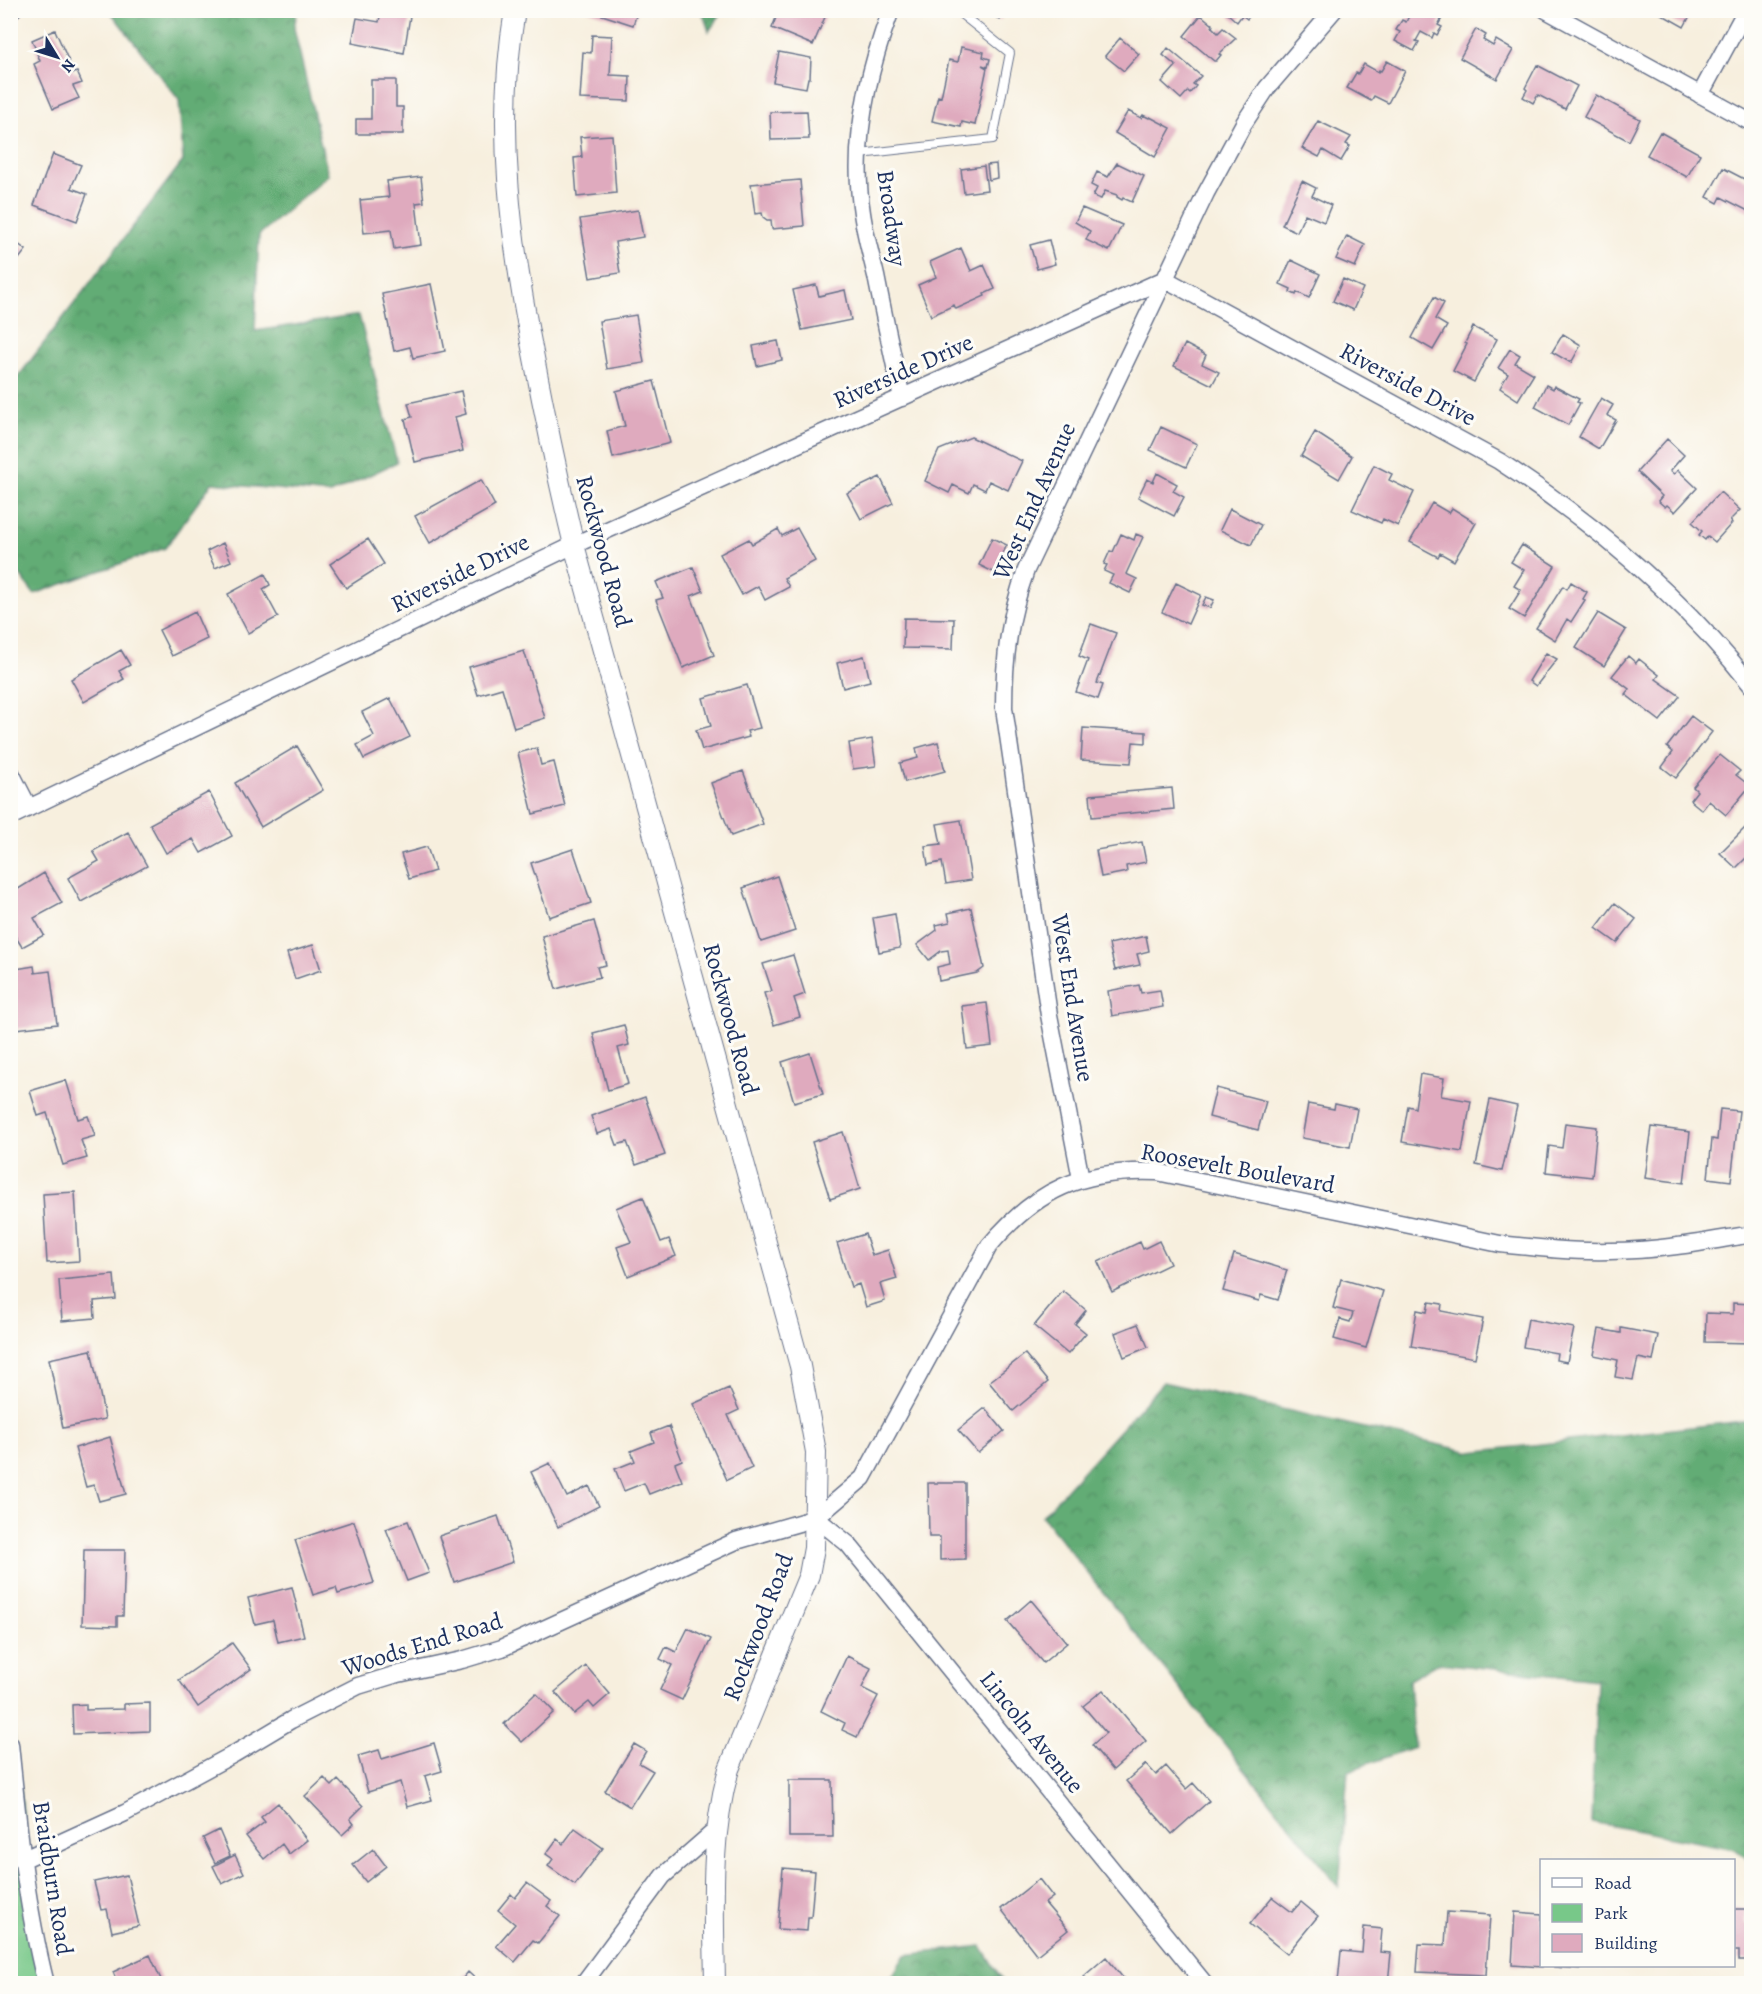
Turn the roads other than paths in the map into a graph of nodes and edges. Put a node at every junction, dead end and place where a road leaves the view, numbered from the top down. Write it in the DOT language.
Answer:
graph roads {
  1 [pos="515,10"];
  2 [pos="891,10"];
  3 [pos="956,10"];
  4 [pos="1334,10"];
  5 [pos="1546,10"];
  6 [pos="1746,10"];
  7 [pos="1700,95"];
  8 [pos="1752,123"];
  9 [pos="860,154"];
  10 [pos="1165,279"];
  11 [pos="902,398"];
  12 [pos="574,545"];
  13 [pos="1752,686"];
  14 [pos="10,771"];
  15 [pos="29,808"];
  16 [pos="10,818"];
  17 [pos="1081,1179"];
  18 [pos="1752,1234"];
  19 [pos="816,1518"];
  20 [pos="10,1744"];
  21 [pos="717,1829"];
  22 [pos="22,1860"];
  23 [pos="46,1983"];
  24 [pos="583,1983"];
  25 [pos="714,1983"];
  26 [pos="1205,1983"];
  1 -- 12 [label="street, Rockwood Road"];
  2 -- 9 [label="street, Broadway"];
  3 -- 9 [label="lane"];
  4 -- 10 [label="street, West End Avenue"];
  5 -- 7 [label="street"];
  6 -- 7 [label="street"];
  7 -- 8 [label="street"];
  9 -- 11 [label="street, Broadway"];
  10 -- 11 [label="street, Riverside Drive"];
  10 -- 13 [label="street, Riverside Drive"];
  10 -- 17 [label="street, West End Avenue"];
  11 -- 12 [label="street, Riverside Drive"];
  12 -- 15 [label="street, Riverside Drive"];
  12 -- 19 [label="street, Rockwood Road"];
  14 -- 15 [label="street"];
  15 -- 16 [label="street, Riverside Drive"];
  17 -- 18 [label="street, Roosevelt Boulevard"];
  17 -- 19 [label="street, Roosevelt Boulevard"];
  19 -- 21 [label="street, Rockwood Road"];
  19 -- 22 [label="street, Woods End Road"];
  19 -- 26 [label="street, Lincoln Avenue"];
  20 -- 22 [label="street, Braidburn Road"];
  21 -- 24 [label="street"];
  21 -- 25 [label="street, Rockwood Road"];
  22 -- 23 [label="street, Braidburn Road"];
}
